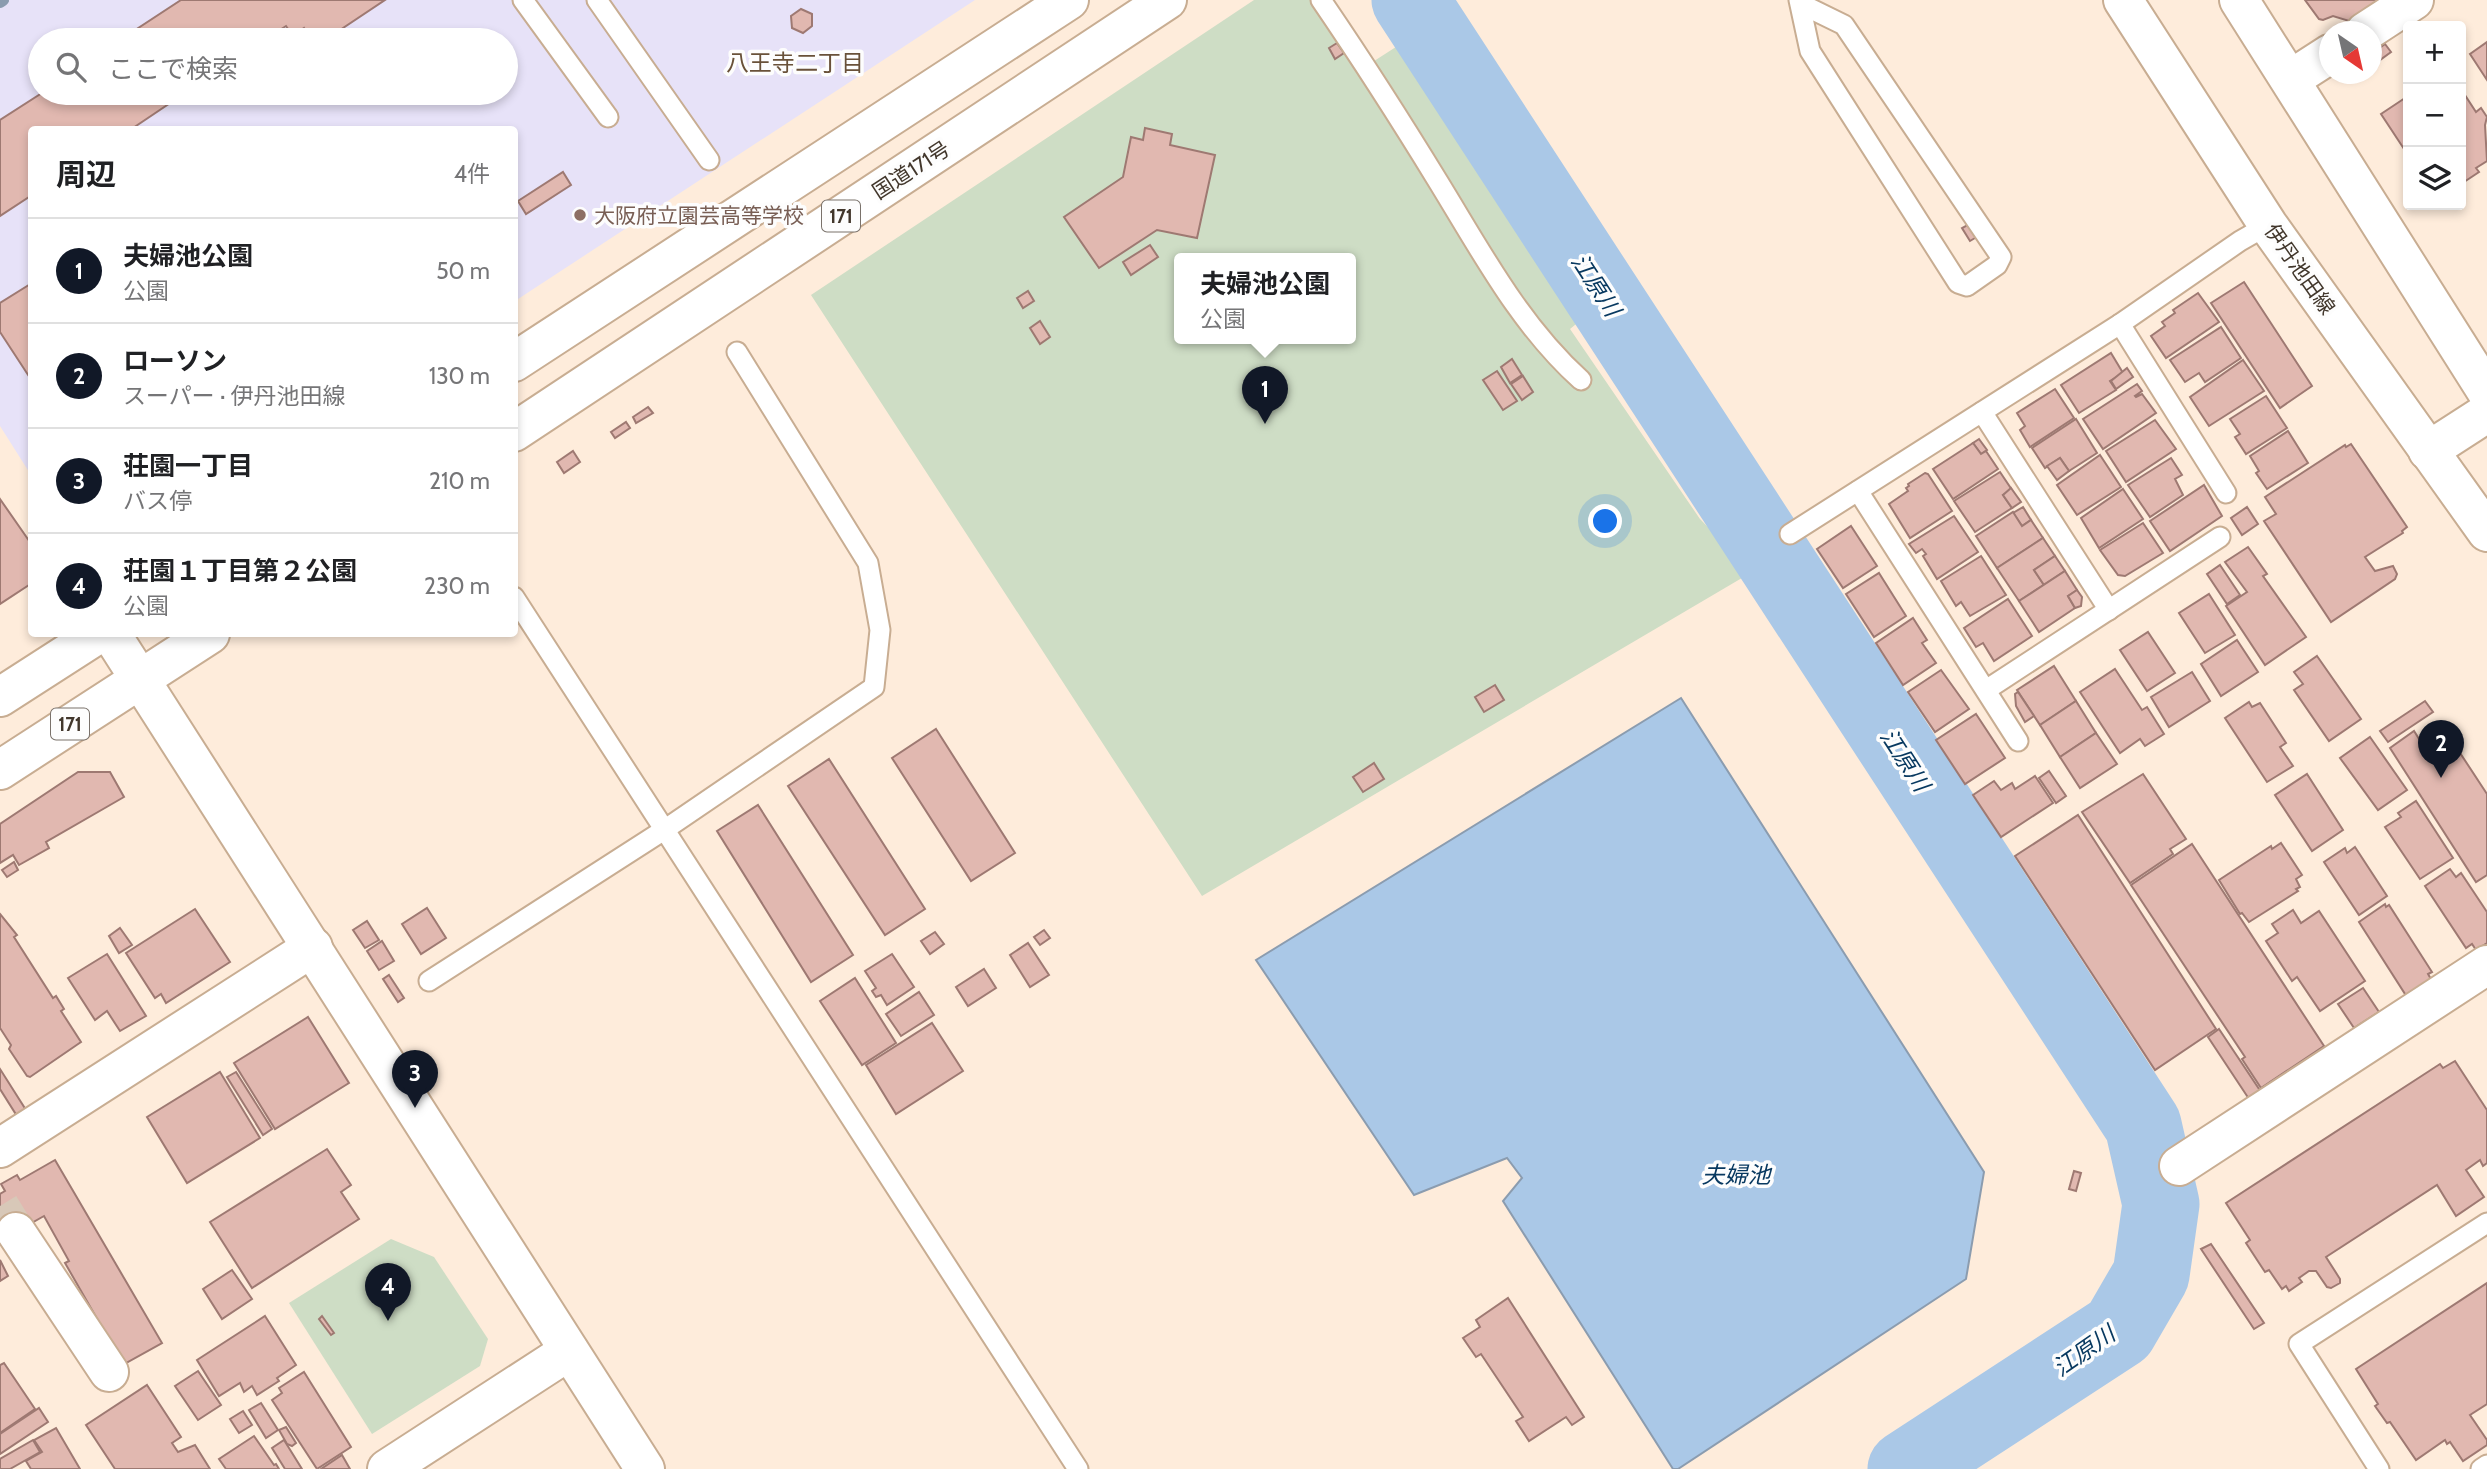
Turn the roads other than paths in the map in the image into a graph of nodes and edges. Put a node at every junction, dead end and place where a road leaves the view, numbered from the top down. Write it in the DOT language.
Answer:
graph roads {
  1 [pos="523,0"];
  2 [pos="597,0"];
  3 [pos="1069,0"];
  4 [pos="1167,0"];
  5 [pos="1321,0"];
  6 [pos="2123,0"];
  7 [pos="2239,0"];
  8 [pos="2414,0"];
  9 [pos="1800,2"];
  10 [pos="2382,21"];
  11 [pos="2319,61"];
  12 [pos="2291,79"];
  13 [pos="608,117"];
  14 [pos="709,160"];
  15 [pos="2268,225"];
  16 [pos="2120,324"];
  17 [pos="737,352"];
  18 [pos="518,359"];
  19 [pos="1581,380"];
  20 [pos="2487,392"];
  21 [pos="1982,412"];
  22 [pos="2487,413"];
  23 [pos="518,429"];
  24 [pos="2428,451"];
  25 [pos="1858,491"];
  26 [pos="2226,493"];
  27 [pos="2487,532"];
  28 [pos="1790,534"];
  29 [pos="2220,537"];
  30 [pos="518,603"];
  31 [pos="2109,610"];
  32 [pos="93,637"];
  33 [pos="113,637"];
  34 [pos="205,637"];
  35 [pos="140,678"];
  36 [pos="1986,690"];
  37 [pos="0,697"];
  38 [pos="2018,741"];
  39 [pos="0,770"];
  40 [pos="664,830"];
  41 [pos="313,947"];
  42 [pos="2487,965"];
  43 [pos="429,981"];
  44 [pos="0,1148"];
  45 [pos="2179,1166"];
  46 [pos="2487,1223"];
  47 [pos="16,1231"];
  48 [pos="569,1351"];
  49 [pos="109,1372"];
  50 [pos="2487,1465"];
  51 [pos="387,1469"];
  52 [pos="645,1469"];
  53 [pos="1078,1469"];
  54 [pos="2379,1469"];
  55 [pos="2482,1469"];
  1 -- 13 [label="lane"];
  2 -- 14 [label="lane"];
  3 -- 18 [label="main road"];
  4 -- 23 [label="main road, 国道171号 / 171"];
  5 -- 19 [label="lane"];
  6 -- 15 [label="main road, 伊丹池田線"];
  7 -- 12 [label="main road"];
  8 -- 10 [label="main road"];
  9 -- 9 [label="lane"];
  11 -- 12 [label="main road"];
  12 -- 20 [label="main road"];
  15 -- 16 [label="lane"];
  15 -- 24 [label="main road, 伊丹池田線"];
  16 -- 21 [label="lane"];
  16 -- 26 [label="lane"];
  17 -- 40 [label="lane"];
  21 -- 25 [label="lane"];
  21 -- 31 [label="lane"];
  22 -- 24 [label="main road"];
  24 -- 27 [label="main road, 伊丹池田線"];
  25 -- 28 [label="lane"];
  25 -- 36 [label="lane"];
  29 -- 31 [label="lane"];
  30 -- 40 [label="lane"];
  31 -- 36 [label="lane"];
  32 -- 37 [label="main road"];
  33 -- 35 [label="main road"];
  34 -- 35 [label="main road, 171"];
  35 -- 39 [label="main road, 171"];
  35 -- 41 [label="main road"];
  36 -- 38 [label="lane"];
  40 -- 43 [label="lane"];
  40 -- 53 [label="lane"];
  41 -- 44 [label="main road"];
  41 -- 48 [label="main road"];
  42 -- 45 [label="main road"];
  46 -- 54 [label="lane"];
  47 -- 49 [label="main road"];
  48 -- 51 [label="main road"];
  48 -- 52 [label="main road"];
  50 -- 55 [label="lane"];
}
